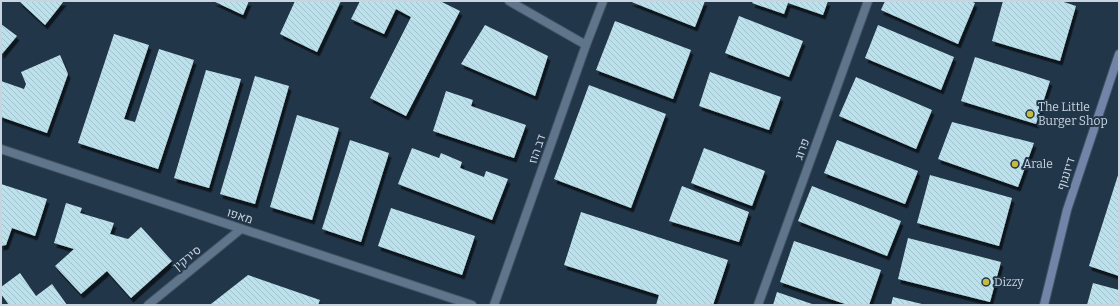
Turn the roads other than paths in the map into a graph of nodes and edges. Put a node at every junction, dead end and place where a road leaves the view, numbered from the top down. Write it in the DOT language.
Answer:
graph roads {
  1 [pos="509,1"];
  2 [pos="603,1"];
  3 [pos="868,1"];
  4 [pos="586,45"];
  5 [pos="1119,54"];
  6 [pos="1,149"];
  7 [pos="241,229"];
  8 [pos="148,305"];
  9 [pos="472,305"];
  10 [pos="494,305"];
  11 [pos="758,305"];
  12 [pos="1044,305"];
  1 -- 4 [label="street"];
  2 -- 4 [label="street, דב הוז"];
  3 -- 11 [label="street, פרוג"];
  4 -- 10 [label="street, דב הוז"];
  5 -- 12 [label="street, דיזנגוף"];
  6 -- 7 [label="street, מאפו"];
  7 -- 8 [label="street, סירקין"];
  7 -- 9 [label="street, מאפו"];
}
